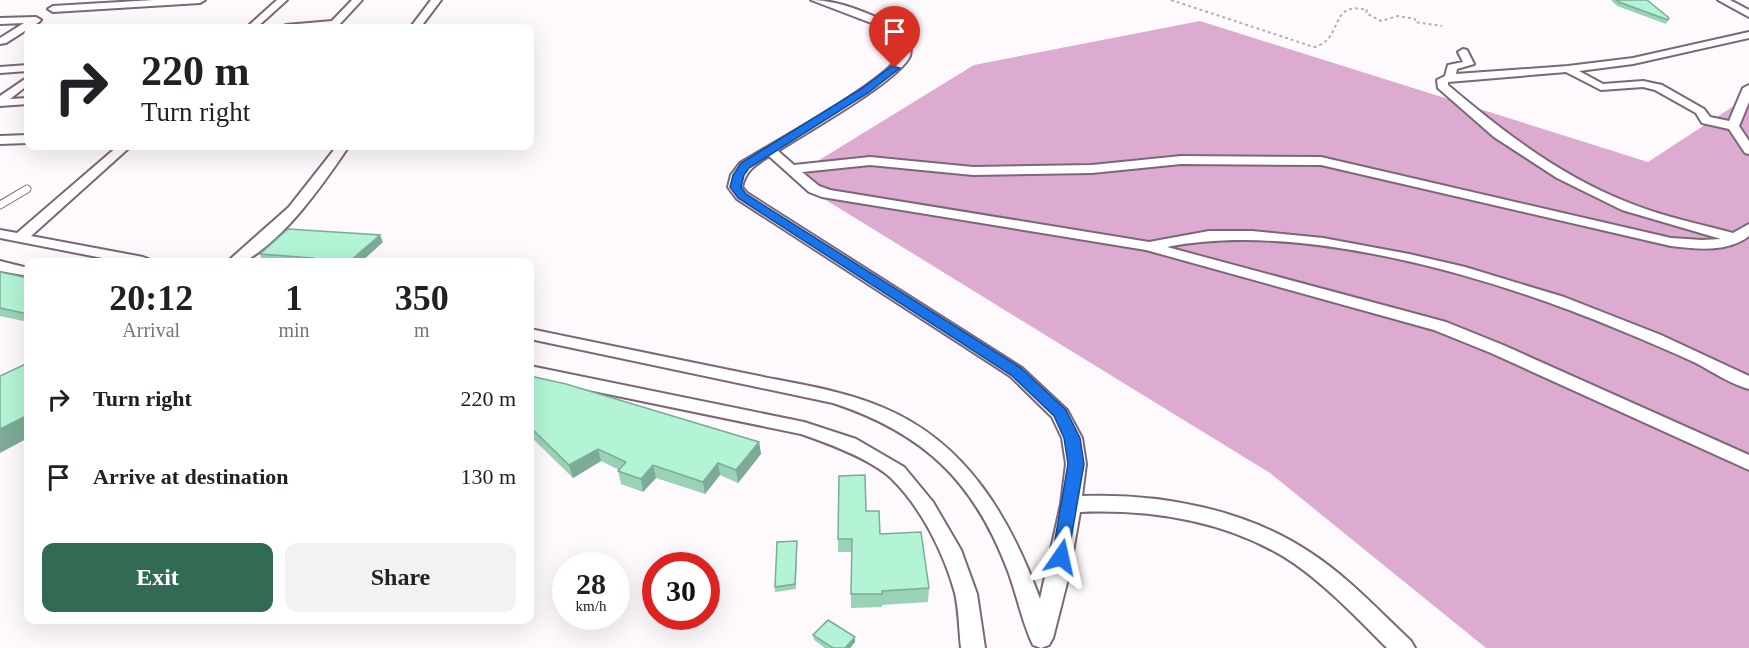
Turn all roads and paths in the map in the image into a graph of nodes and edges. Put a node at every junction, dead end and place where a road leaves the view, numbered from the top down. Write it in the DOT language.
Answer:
graph roads {
  1 [pos="67,0"];
  2 [pos="200,0"];
  3 [pos="282,0"];
  4 [pos="357,0"];
  5 [pos="436,0"];
  6 [pos="816,0"];
  7 [pos="1171,0"];
  8 [pos="1723,0"];
  9 [pos="134,2"];
  10 [pos="53,9"];
  11 [pos="1749,14"];
  12 [pos="36,20"];
  13 [pos="0,21"];
  14 [pos="29,24"];
  15 [pos="255,24"];
  16 [pos="335,24"];
  17 [pos="418,24"];
  18 [pos="1442,26"];
  19 [pos="24,27"];
  20 [pos="1749,35"];
  21 [pos="24,40"];
  22 [pos="1,41"];
  23 [pos="1463,52"];
  24 [pos="24,68"];
  25 [pos="1568,69"];
  26 [pos="0,70"];
  27 [pos="1450,78"];
  28 [pos="24,83"];
  29 [pos="1749,88"];
  30 [pos="24,101"];
  31 [pos="0,102"];
  32 [pos="1733,126"];
  33 [pos="24,139"];
  34 [pos="0,140"];
  35 [pos="121,150"];
  36 [pos="340,150"];
  37 [pos="770,150"];
  38 [pos="1749,150"];
  39 [pos="789,169"];
  40 [pos="27,189"];
  41 [pos="0,205"];
  42 [pos="1749,228"];
  43 [pos="0,234"];
  44 [pos="20,238"];
  45 [pos="1734,239"];
  46 [pos="1147,246"];
  47 [pos="122,258"];
  48 [pos="240,258"];
  49 [pos="0,266"];
  50 [pos="24,271"];
  51 [pos="534,335"];
  52 [pos="534,373"];
  53 [pos="1749,383"];
  54 [pos="1749,463"];
  55 [pos="1071,504"];
  56 [pos="1040,643"];
  57 [pos="973,648"];
  58 [pos="1403,648"];
  1 -- 10 [label="street"];
  2 -- 9 [label="street"];
  3 -- 15 [label="street"];
  4 -- 16 [label="street"];
  5 -- 17 [label="street"];
  6 -- 37 [label="street"];
  7 -- 18 [label="path"];
  8 -- 11 [label="street"];
  9 -- 10 [label="street"];
  10 -- 12 [label="street"];
  12 -- 13 [label="street"];
  12 -- 14 [label="street"];
  19 -- 22 [label="street"];
  20 -- 25 [label="street"];
  21 -- 22 [label="street"];
  23 -- 27 [label="street"];
  24 -- 26 [label="street"];
  25 -- 27 [label="street"];
  25 -- 32 [label="street"];
  27 -- 45 [label="street"];
  28 -- 31 [label="street"];
  29 -- 32 [label="street"];
  30 -- 31 [label="street"];
  32 -- 38 [label="street"];
  33 -- 34 [label="street"];
  35 -- 44 [label="street"];
  36 -- 48 [label="street"];
  37 -- 39 [label="street"];
  37 -- 55 [label="street"];
  39 -- 45 [label="street"];
  39 -- 46 [label="street"];
  40 -- 41 [label="lane"];
  42 -- 45 [label="street"];
  43 -- 44 [label="street"];
  44 -- 47 [label="street"];
  46 -- 53 [label="street"];
  46 -- 54 [label="street"];
  49 -- 50 [label="street"];
  51 -- 56 [label="street"];
  52 -- 57 [label="street"];
  55 -- 56 [label="street"];
  55 -- 58 [label="street"];
}
